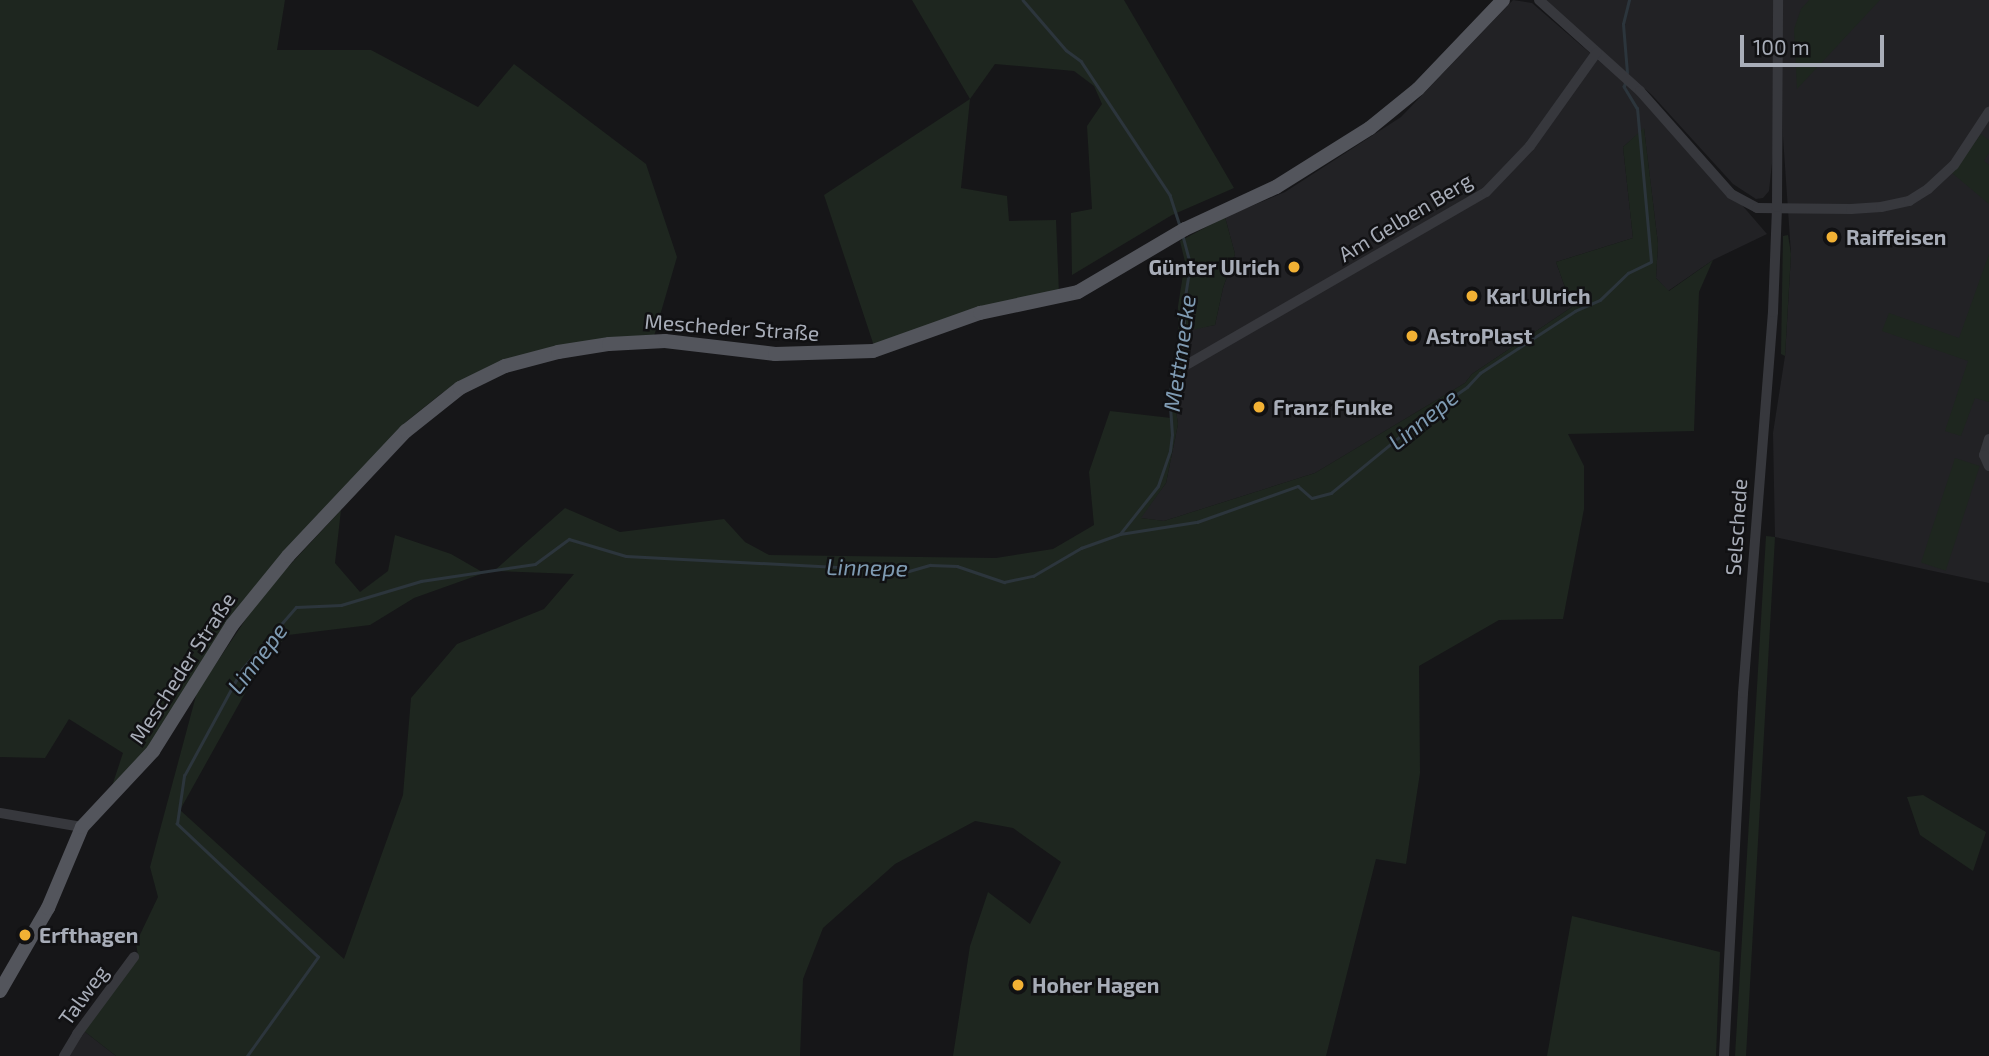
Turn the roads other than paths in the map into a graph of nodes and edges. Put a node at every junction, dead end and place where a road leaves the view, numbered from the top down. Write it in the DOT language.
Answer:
graph roads {
  1 [pos="1503,0"];
  2 [pos="1539,0"];
  3 [pos="1778,0"];
  4 [pos="1597,52"];
  5 [pos="1989,112"];
  6 [pos="1777,207"];
  7 [pos="1188,364"];
  8 [pos="1989,439"];
  9 [pos="1989,466"];
  10 [pos="1,816"];
  11 [pos="82,827"];
  12 [pos="134,957"];
  13 [pos="0,991"];
  14 [pos="64,1056"];
  15 [pos="1724,1056"];
  1 -- 11 [label="main road, Mescheder Straße"];
  2 -- 4 [label="street"];
  3 -- 6 [label="street, Selschede"];
  4 -- 6 [label="street"];
  4 -- 7 [label="street, Am Gelben Berg"];
  5 -- 6 [label="street"];
  6 -- 15 [label="street, Selschede"];
  8 -- 9 [label="street"];
  10 -- 11 [label="street"];
  11 -- 13 [label="main road, Mescheder Straße"];
  12 -- 14 [label="street, Talweg"];
}
